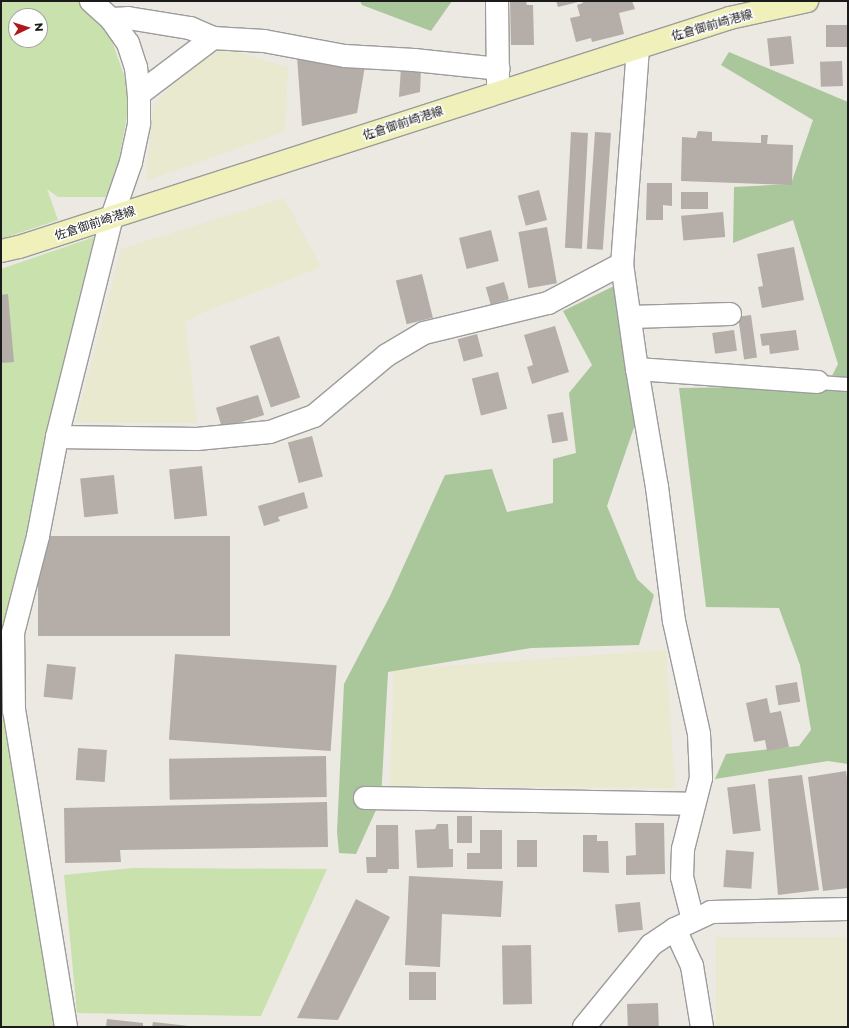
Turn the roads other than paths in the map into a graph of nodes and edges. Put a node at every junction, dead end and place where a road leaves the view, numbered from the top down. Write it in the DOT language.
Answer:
graph roads {
  1 [pos="90,1"];
  2 [pos="498,1"];
  3 [pos="807,1"];
  4 [pos="111,19"];
  5 [pos="213,38"];
  6 [pos="638,48"];
  7 [pos="499,69"];
  8 [pos="498,92"];
  9 [pos="139,94"];
  10 [pos="112,217"];
  11 [pos="1,251"];
  12 [pos="622,264"];
  13 [pos="730,314"];
  14 [pos="630,317"];
  15 [pos="637,369"];
  16 [pos="818,382"];
  17 [pos="848,384"];
  18 [pos="57,437"];
  19 [pos="365,798"];
  20 [pos="694,804"];
  21 [pos="848,909"];
  22 [pos="684,925"];
  23 [pos="66,1027"];
  24 [pos="584,1027"];
  25 [pos="702,1027"];
  1 -- 4 [label="street"];
  2 -- 7 [label="street"];
  3 -- 6 [label="main road, 佐倉御前崎港線"];
  4 -- 5 [label="street"];
  4 -- 9 [label="street"];
  5 -- 7 [label="street"];
  5 -- 9 [label="street"];
  6 -- 8 [label="main road, 佐倉御前崎港線"];
  6 -- 12 [label="street"];
  7 -- 8 [label="street"];
  8 -- 10 [label="main road, 佐倉御前崎港線"];
  9 -- 10 [label="street"];
  10 -- 11 [label="main road, 佐倉御前崎港線"];
  10 -- 18 [label="street"];
  12 -- 14 [label="street"];
  12 -- 18 [label="street"];
  13 -- 14 [label="street"];
  14 -- 15 [label="street"];
  15 -- 16 [label="street"];
  15 -- 20 [label="street"];
  16 -- 17 [label="lane"];
  18 -- 23 [label="street"];
  19 -- 20 [label="street"];
  20 -- 22 [label="street"];
  21 -- 22 [label="street"];
  22 -- 24 [label="street"];
  22 -- 25 [label="street"];
}
